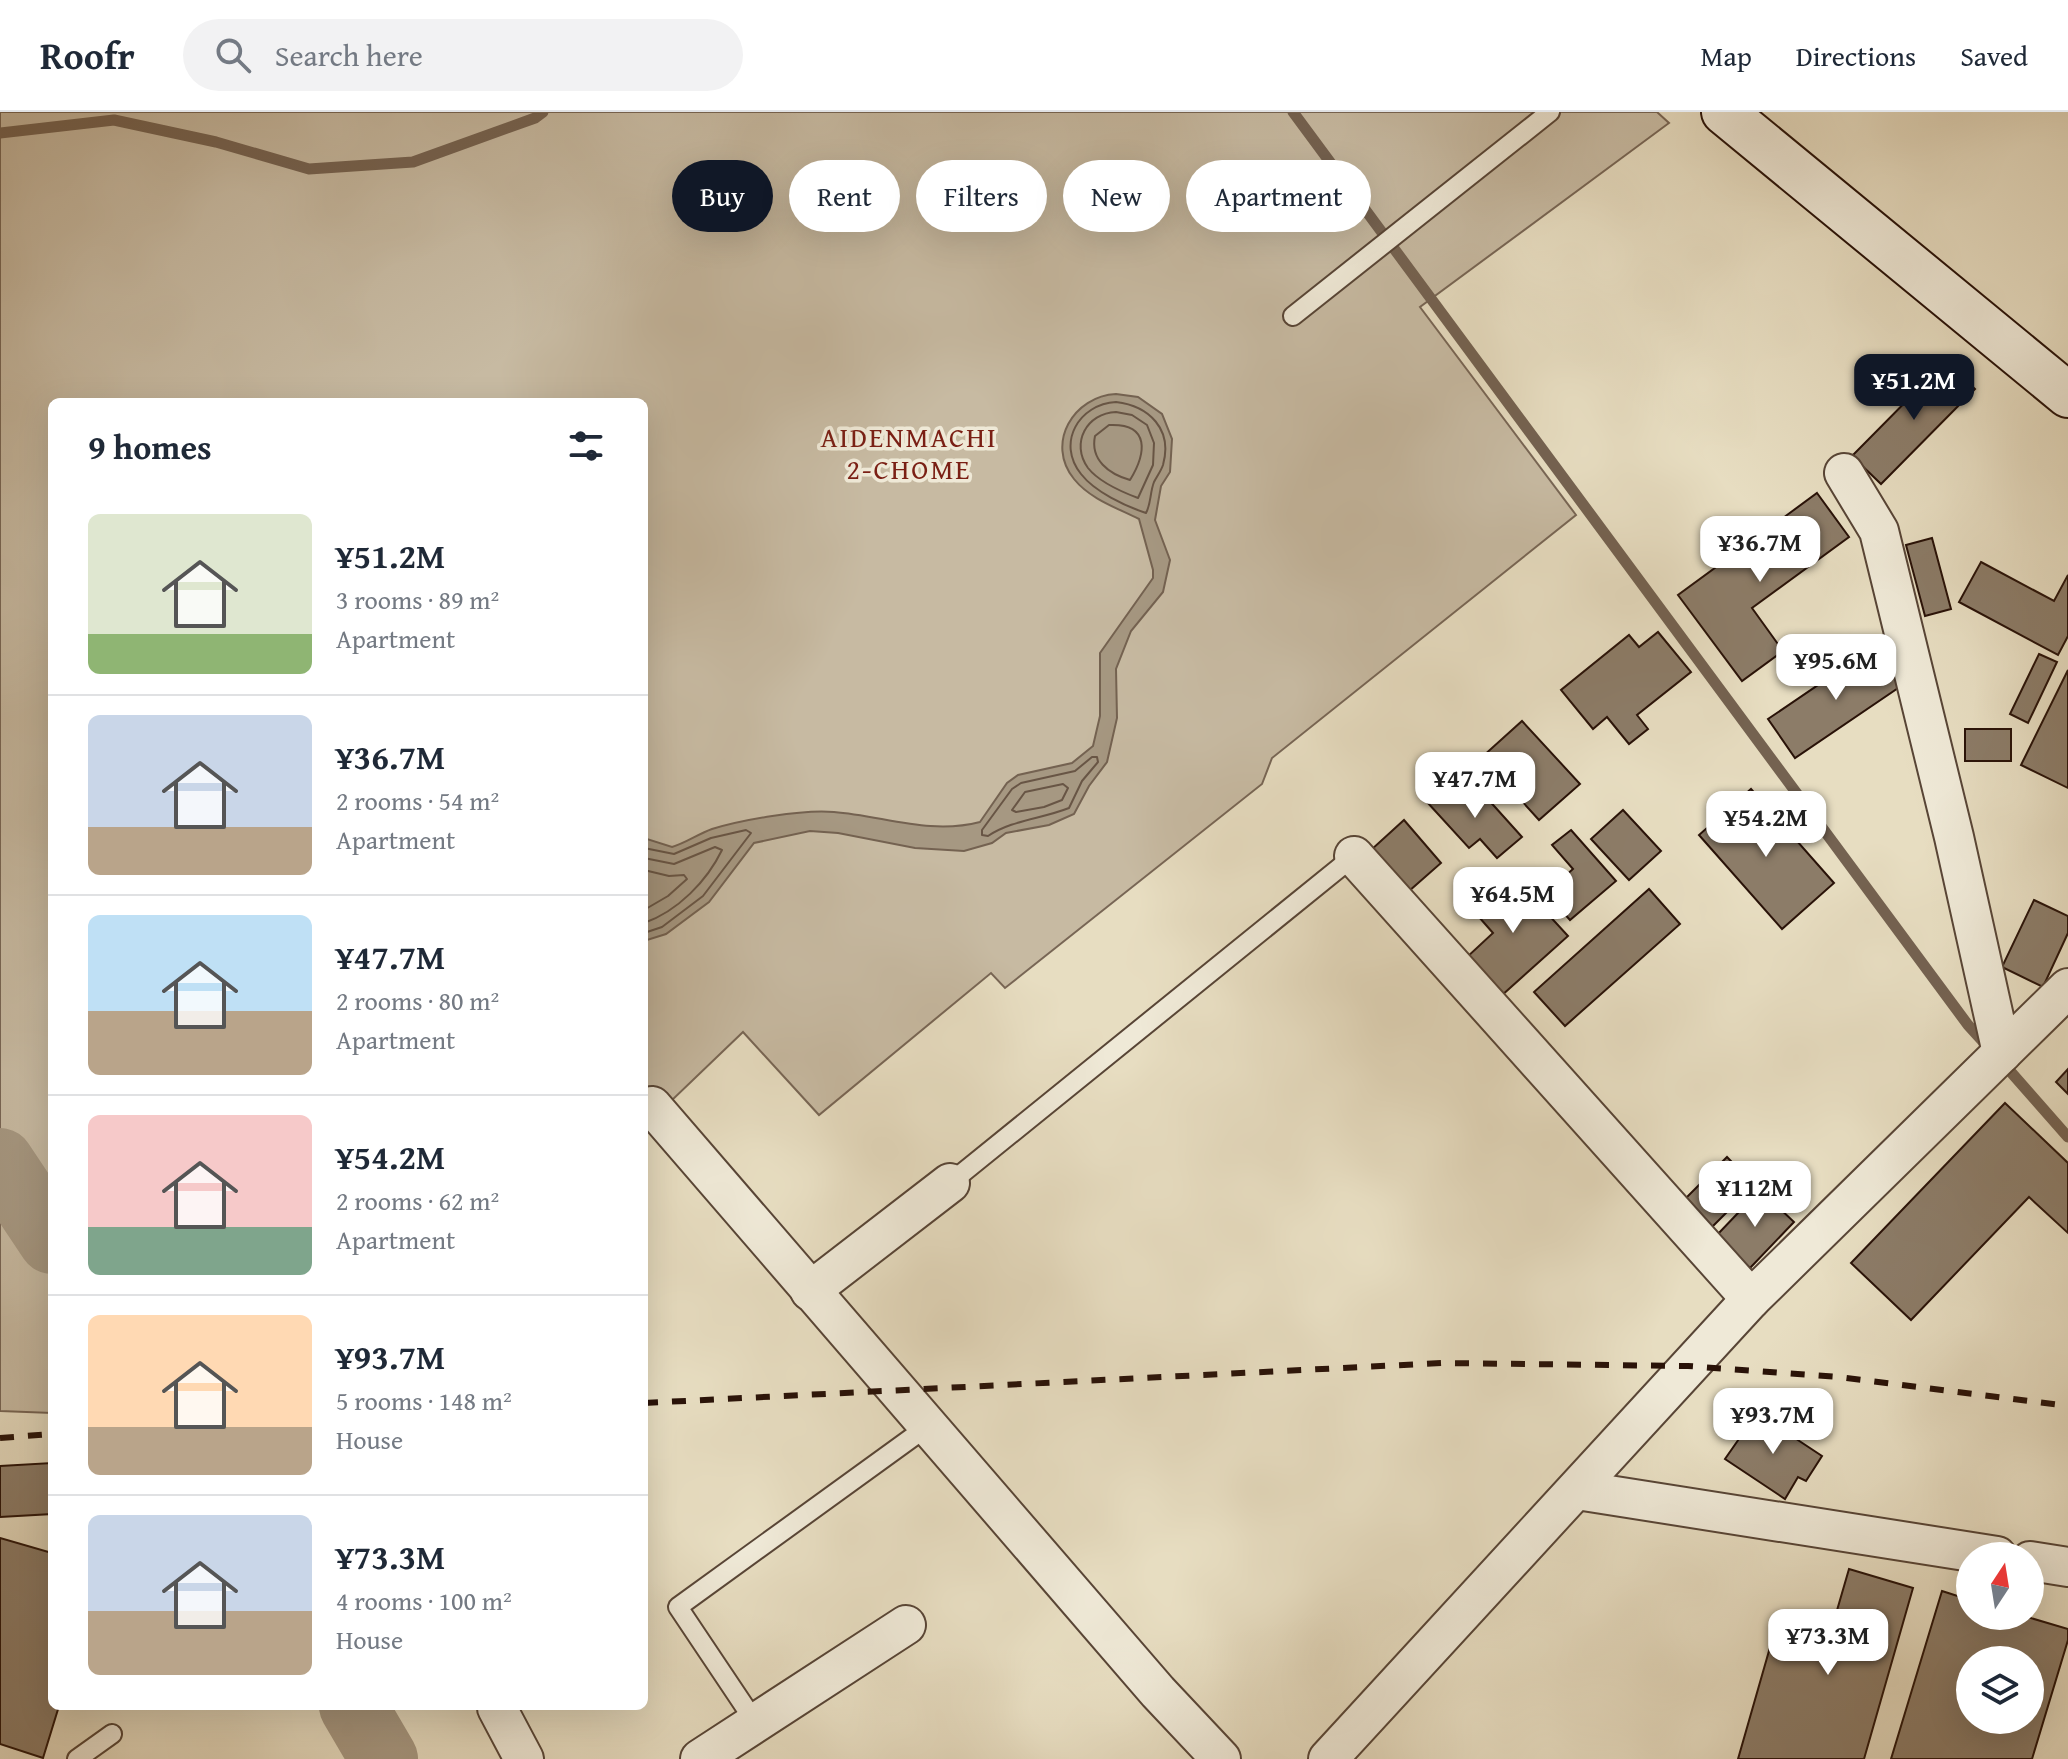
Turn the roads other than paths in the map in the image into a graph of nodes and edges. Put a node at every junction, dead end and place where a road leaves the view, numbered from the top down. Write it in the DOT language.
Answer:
graph roads {
  1 [pos="1550,112"];
  2 [pos="1724,112"];
  3 [pos="1293,316"];
  4 [pos="2068,395"];
  5 [pos="1844,473"];
  6 [pos="1354,856"];
  7 [pos="2068,988"];
  8 [pos="2002,1053"];
  9 [pos="652,1106"];
  10 [pos="950,1183"];
  11 [pos="810,1291"];
  12 [pos="1751,1299"];
  13 [pos="928,1426"];
  14 [pos="1577,1490"];
  15 [pos="1956,1550"];
  16 [pos="2044,1563"];
  17 [pos="2068,1567"];
  18 [pos="906,1625"];
  19 [pos="498,1710"];
  20 [pos="755,1722"];
  21 [pos="112,1734"];
  22 [pos="77,1759"];
  23 [pos="524,1759"];
  24 [pos="700,1759"];
  25 [pos="1221,1759"];
  26 [pos="1328,1759"];
  1 -- 3 [label="lane"];
  2 -- 4 [label="street"];
  5 -- 8 [label="street"];
  6 -- 10 [label="lane"];
  6 -- 12 [label="street"];
  7 -- 8 [label="street"];
  8 -- 12 [label="street"];
  9 -- 11 [label="street"];
  10 -- 11 [label="street"];
  11 -- 13 [label="street"];
  12 -- 14 [label="street"];
  13 -- 20 [label="lane"];
  13 -- 25 [label="street"];
  14 -- 15 [label="street"];
  14 -- 26 [label="street"];
  16 -- 17 [label="street"];
  18 -- 20 [label="street"];
  19 -- 23 [label="street"];
  20 -- 24 [label="street"];
  21 -- 22 [label="lane"];
}
